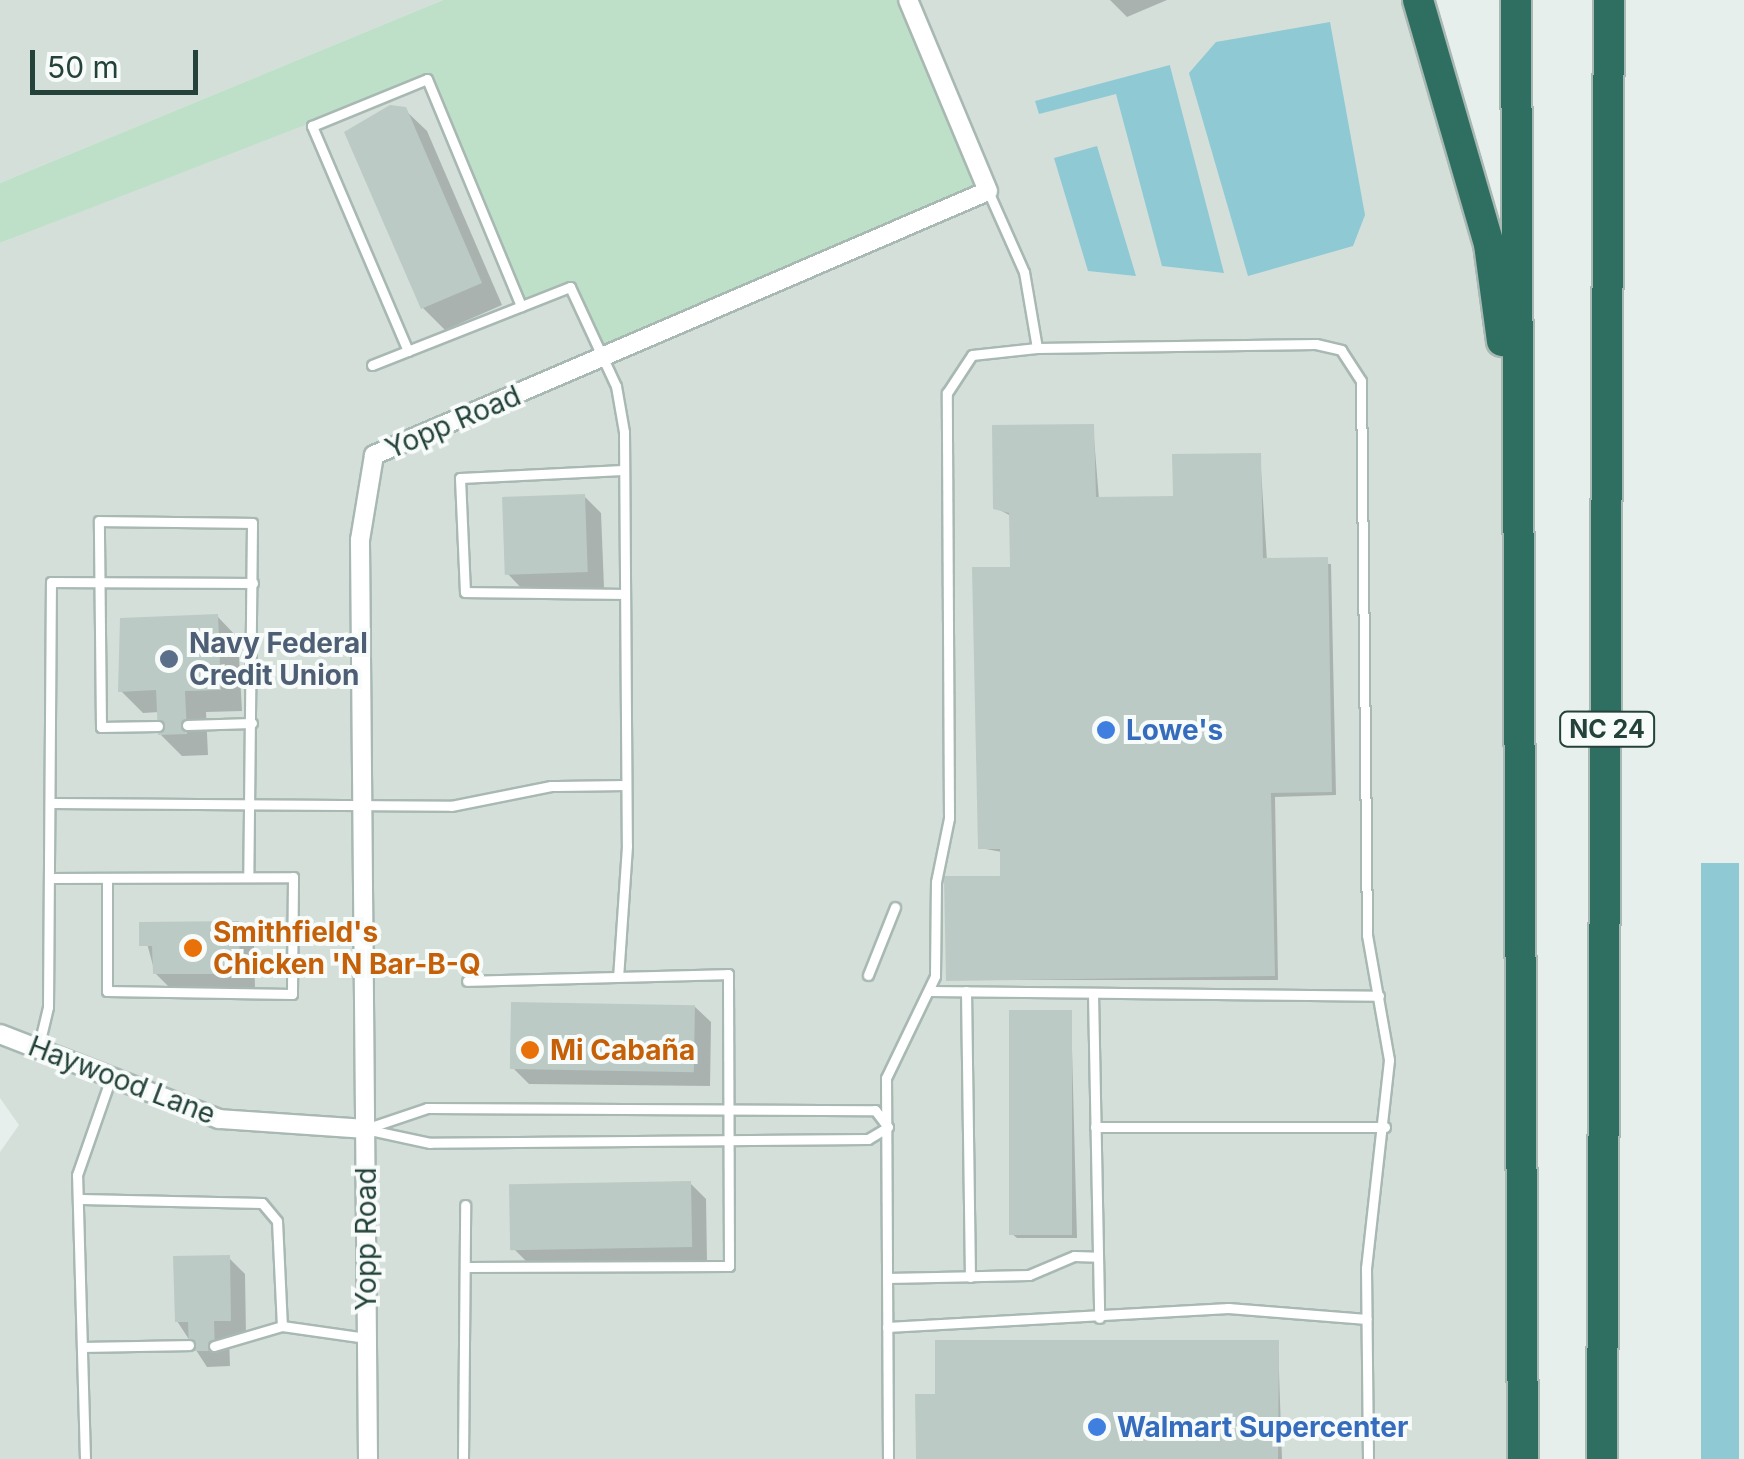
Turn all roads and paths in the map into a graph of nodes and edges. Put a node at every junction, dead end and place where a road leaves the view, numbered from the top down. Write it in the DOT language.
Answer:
graph roads {
  1 [pos="908,0"];
  2 [pos="1418,0"];
  3 [pos="1516,0"];
  4 [pos="1609,0"];
  5 [pos="1620,0"];
  6 [pos="1611,125"];
  7 [pos="988,191"];
  8 [pos="521,306"];
  9 [pos="1037,348"];
  10 [pos="408,351"];
  11 [pos="603,357"];
  12 [pos="372,365"];
  13 [pos="1519,467"];
  14 [pos="623,470"];
  15 [pos="98,582"];
  16 [pos="252,582"];
  17 [pos="624,594"];
  18 [pos="252,723"];
  19 [pos="187,725"];
  20 [pos="158,726"];
  21 [pos="626,786"];
  22 [pos="52,802"];
  23 [pos="252,804"];
  24 [pos="362,805"];
  25 [pos="248,877"];
  26 [pos="51,878"];
  27 [pos="106,878"];
  28 [pos="894,907"];
  29 [pos="868,975"];
  30 [pos="618,977"];
  31 [pos="467,981"];
  32 [pos="929,991"];
  33 [pos="966,991"];
  34 [pos="1093,993"];
  35 [pos="1378,996"];
  36 [pos="0,1034"];
  37 [pos="38,1049"];
  38 [pos="110,1080"];
  39 [pos="729,1110"];
  40 [pos="1385,1126"];
  41 [pos="888,1127"];
  42 [pos="1095,1127"];
  43 [pos="365,1129"];
  44 [pos="728,1140"];
  45 [pos="82,1199"];
  46 [pos="465,1205"];
  47 [pos="1098,1257"];
  48 [pos="466,1267"];
  49 [pos="970,1276"];
  50 [pos="888,1278"];
  51 [pos="1099,1318"];
  52 [pos="1367,1319"];
  53 [pos="282,1326"];
  54 [pos="888,1326"];
  55 [pos="366,1338"];
  56 [pos="189,1345"];
  57 [pos="86,1346"];
  58 [pos="214,1346"];
  59 [pos="85,1459"];
  60 [pos="368,1459"];
  61 [pos="463,1459"];
  62 [pos="888,1459"];
  63 [pos="1368,1459"];
  64 [pos="1523,1459"];
  65 [pos="1602,1459"];
  1 -- 7 [label="street"];
  2 -- 13 [label="highway"];
  3 -- 13 [label="highway, NC 24"];
  4 -- 6 [label="highway, NC 24"];
  5 -- 6 [label="highway"];
  6 -- 65 [label="highway, NC 24"];
  7 -- 9 [label="lane"];
  7 -- 11 [label="street, Yopp Road"];
  8 -- 10 [label="lane"];
  8 -- 10 [label="lane"];
  8 -- 11 [label="lane"];
  9 -- 32 [label="lane"];
  9 -- 35 [label="lane"];
  10 -- 12 [label="lane"];
  11 -- 14 [label="lane"];
  11 -- 24 [label="street, Yopp Road"];
  13 -- 64 [label="highway, NC 24"];
  14 -- 17 [label="lane"];
  14 -- 17 [label="lane"];
  15 -- 16 [label="lane"];
  15 -- 16 [label="lane"];
  15 -- 20 [label="lane"];
  15 -- 22 [label="lane"];
  16 -- 18 [label="lane"];
  17 -- 21 [label="lane"];
  18 -- 19 [label="lane"];
  18 -- 23 [label="lane"];
  21 -- 24 [label="lane"];
  21 -- 30 [label="lane"];
  22 -- 23 [label="lane"];
  22 -- 26 [label="lane"];
  23 -- 24 [label="lane"];
  23 -- 25 [label="lane"];
  24 -- 43 [label="street, Yopp Road"];
  25 -- 27 [label="lane"];
  25 -- 27 [label="lane"];
  26 -- 27 [label="lane"];
  26 -- 37 [label="lane"];
  28 -- 29 [label="lane"];
  30 -- 31 [label="lane"];
  30 -- 39 [label="lane"];
  32 -- 33 [label="lane"];
  32 -- 41 [label="lane"];
  33 -- 34 [label="lane"];
  33 -- 49 [label="lane"];
  34 -- 35 [label="lane"];
  34 -- 42 [label="lane"];
  35 -- 40 [label="lane"];
  36 -- 37 [label="street, Haywood Lane"];
  37 -- 38 [label="street, Haywood Lane"];
  38 -- 43 [label="street, Haywood Lane"];
  38 -- 45 [label="lane"];
  39 -- 41 [label="lane"];
  39 -- 43 [label="lane"];
  39 -- 44 [label="lane"];
  40 -- 42 [label="lane"];
  40 -- 52 [label="lane"];
  41 -- 44 [label="lane"];
  41 -- 50 [label="lane"];
  42 -- 47 [label="lane"];
  43 -- 44 [label="lane"];
  43 -- 55 [label="street, Yopp Road"];
  44 -- 48 [label="lane"];
  45 -- 53 [label="lane"];
  45 -- 57 [label="lane"];
  46 -- 48 [label="lane"];
  47 -- 49 [label="lane"];
  47 -- 51 [label="lane"];
  48 -- 61 [label="lane"];
  49 -- 50 [label="lane"];
  50 -- 54 [label="lane"];
  51 -- 52 [label="lane"];
  51 -- 54 [label="lane"];
  52 -- 63 [label="lane"];
  53 -- 55 [label="lane"];
  53 -- 58 [label="lane"];
  54 -- 62 [label="lane"];
  55 -- 60 [label="street, Yopp Road"];
  56 -- 57 [label="lane"];
  57 -- 59 [label="lane"];
}
